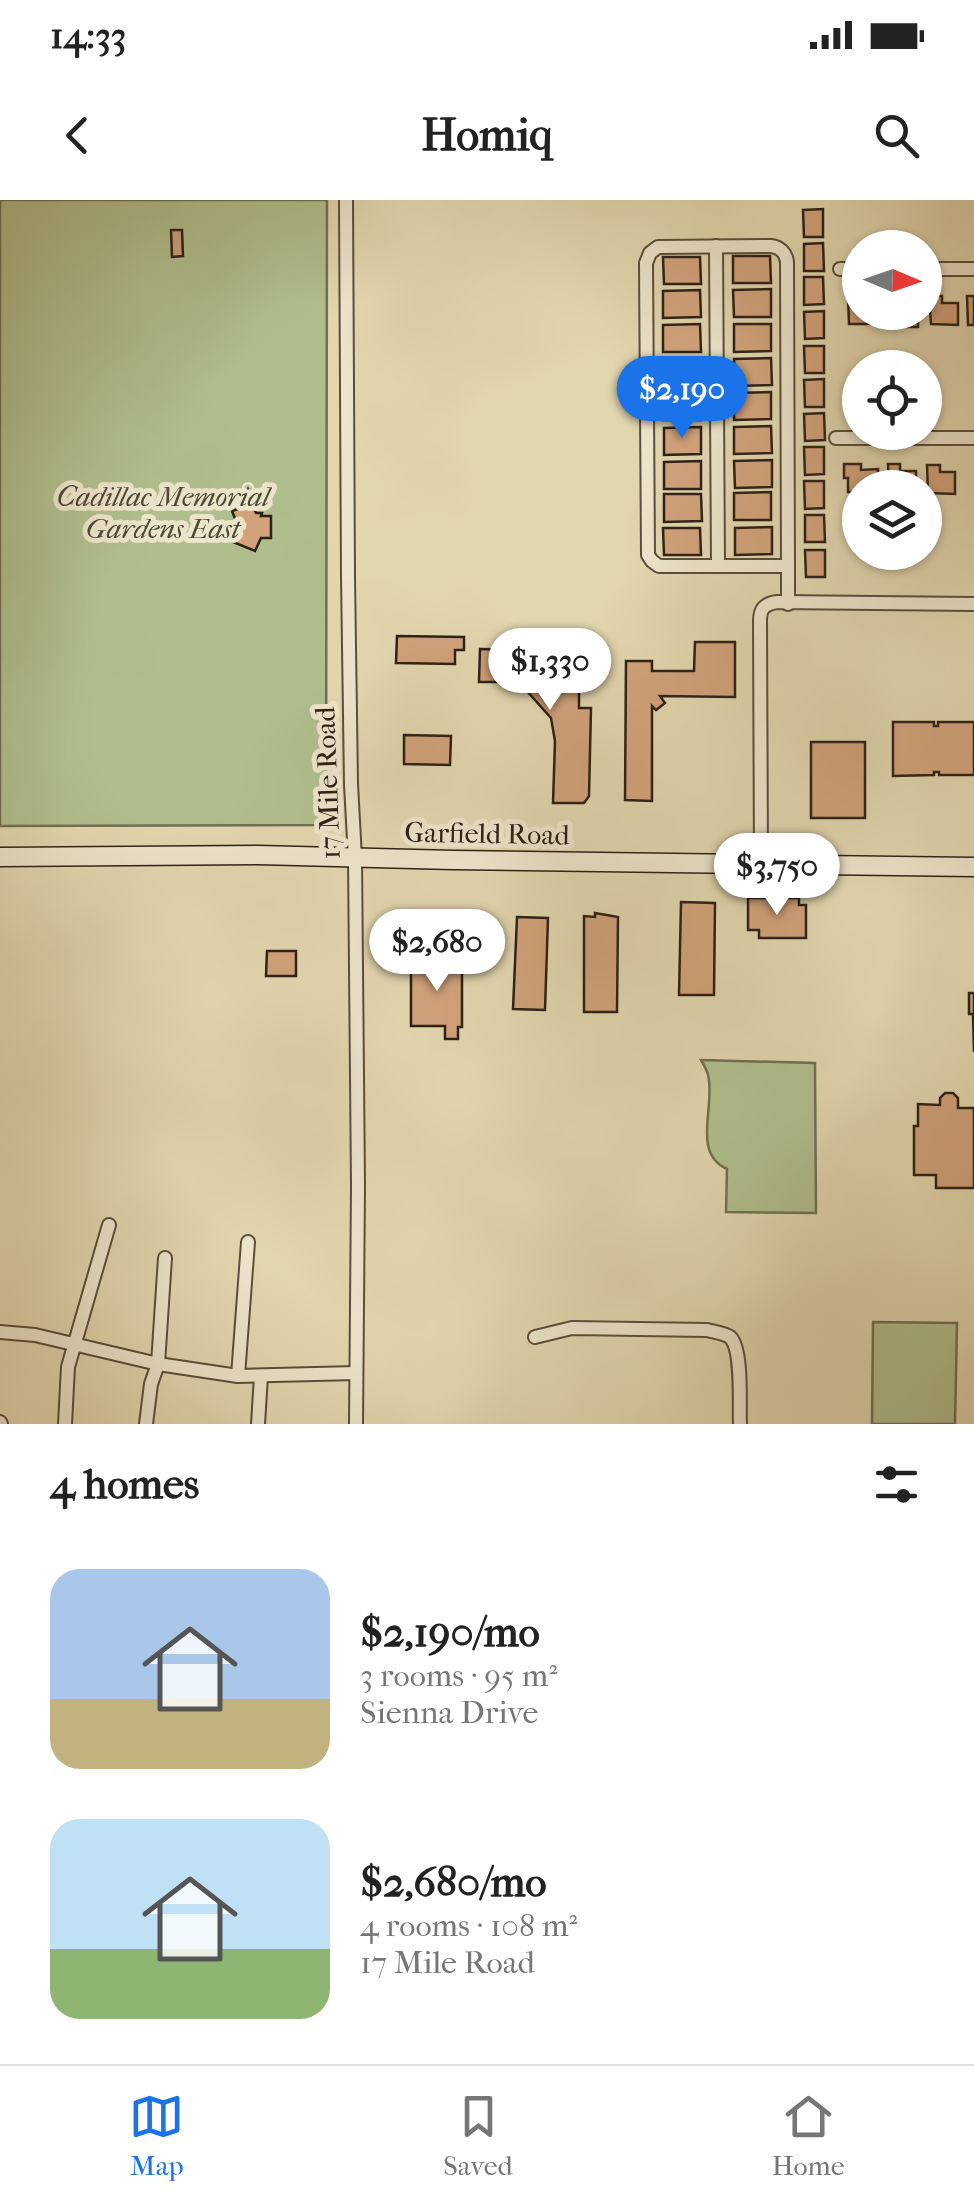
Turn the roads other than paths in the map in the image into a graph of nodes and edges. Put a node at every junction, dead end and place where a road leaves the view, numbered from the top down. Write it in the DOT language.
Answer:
graph roads {
  1 [pos="346,200"];
  2 [pos="716,246"];
  3 [pos="942,269"];
  4 [pos="974,269"];
  5 [pos="836,438"];
  6 [pos="974,438"];
  7 [pos="718,566"];
  8 [pos="788,566"];
  9 [pos="788,604"];
  10 [pos="974,604"];
  11 [pos="0,856"];
  12 [pos="354,858"];
  13 [pos="761,864"];
  14 [pos="974,867"];
  15 [pos="109,1226"];
  16 [pos="248,1242"];
  17 [pos="166,1258"];
  18 [pos="0,1332"];
  19 [pos="535,1336"];
  20 [pos="74,1344"];
  21 [pos="158,1364"];
  22 [pos="356,1372"];
  23 [pos="238,1376"];
  24 [pos="261,1376"];
  25 [pos="65,1424"];
  26 [pos="146,1424"];
  27 [pos="258,1424"];
  28 [pos="356,1424"];
  29 [pos="740,1424"];
  1 -- 12 [label="street, 17 Mile Road"];
  2 -- 7 [label="street"];
  2 -- 7 [label="street"];
  2 -- 8 [label="street"];
  3 -- 4 [label="street"];
  5 -- 6 [label="street"];
  7 -- 8 [label="street"];
  8 -- 9 [label="street"];
  9 -- 10 [label="street"];
  9 -- 13 [label="street"];
  11 -- 12 [label="main road, Garfield Road"];
  12 -- 13 [label="main road, Garfield Road"];
  12 -- 22 [label="street, 17 Mile Road"];
  13 -- 14 [label="main road, Garfield Road"];
  15 -- 20 [label="street"];
  16 -- 23 [label="street"];
  17 -- 21 [label="street"];
  18 -- 20 [label="street"];
  19 -- 29 [label="street"];
  20 -- 21 [label="street"];
  20 -- 25 [label="street"];
  21 -- 23 [label="street"];
  21 -- 26 [label="street"];
  22 -- 24 [label="street"];
  22 -- 28 [label="street, 17 Mile Road"];
  23 -- 24 [label="street"];
  24 -- 27 [label="street"];
}
